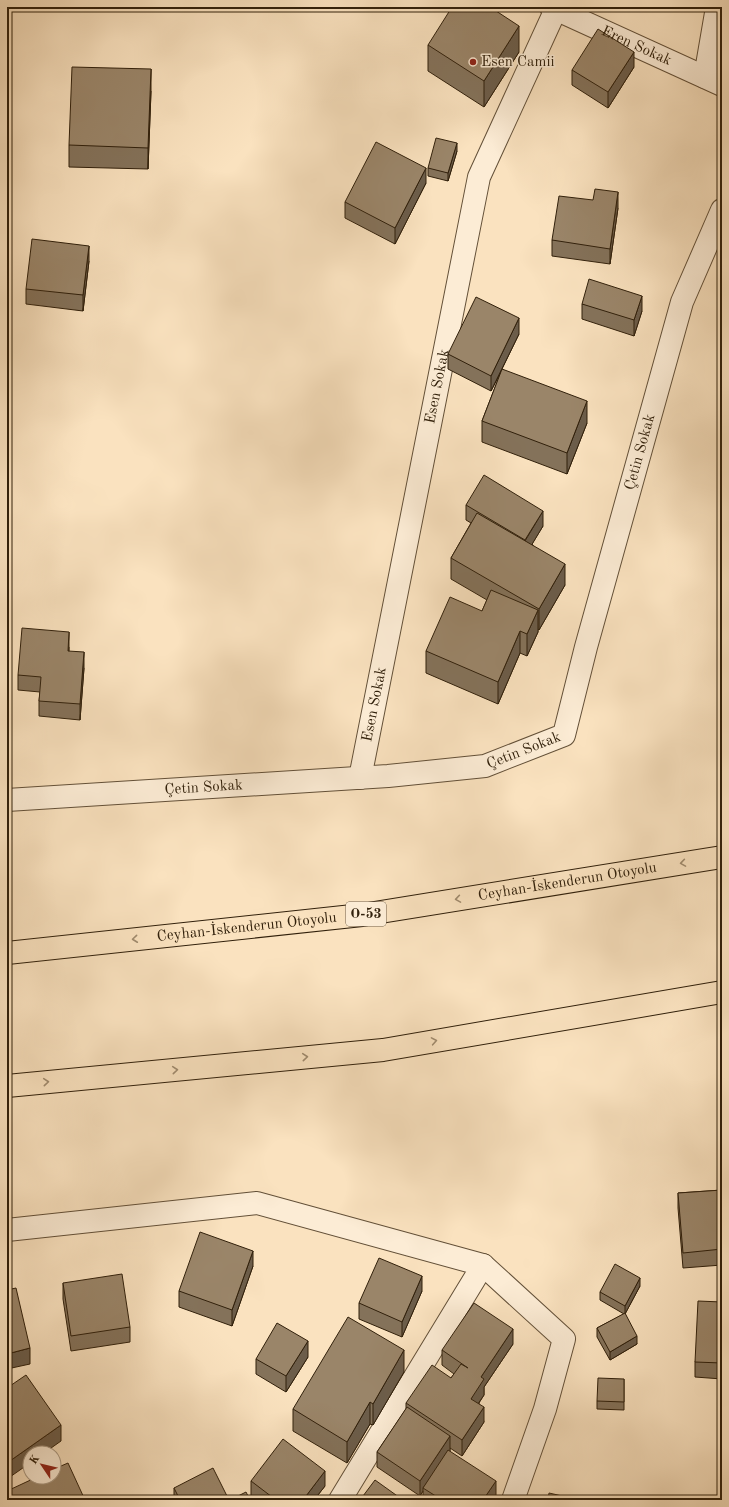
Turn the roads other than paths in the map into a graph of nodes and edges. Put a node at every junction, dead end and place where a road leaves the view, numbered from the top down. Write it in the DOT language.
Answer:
graph roads {
  1 [pos="717,7"];
  2 [pos="554,8"];
  3 [pos="713,81"];
  4 [pos="722,210"];
  5 [pos="360,778"];
  6 [pos="7,800"];
  7 [pos="722,857"];
  8 [pos="7,953"];
  9 [pos="722,992"];
  10 [pos="7,1086"];
  11 [pos="7,1230"];
  12 [pos="483,1265"];
  13 [pos="340,1500"];
  14 [pos="512,1500"];
  1 -- 3 [label="street"];
  2 -- 3 [label="street, Eren Sokak"];
  2 -- 5 [label="street, Esen Sokak"];
  4 -- 5 [label="street, Çetin Sokak"];
  5 -- 6 [label="street, Çetin Sokak"];
  7 -- 8 [label="highway, Ceyhan-İskenderun Otoyolu / O-53, one-way"];
  10 -- 9 [label="highway, one-way"];
  11 -- 12 [label="street"];
  12 -- 13 [label="street"];
  12 -- 14 [label="street"];
}
